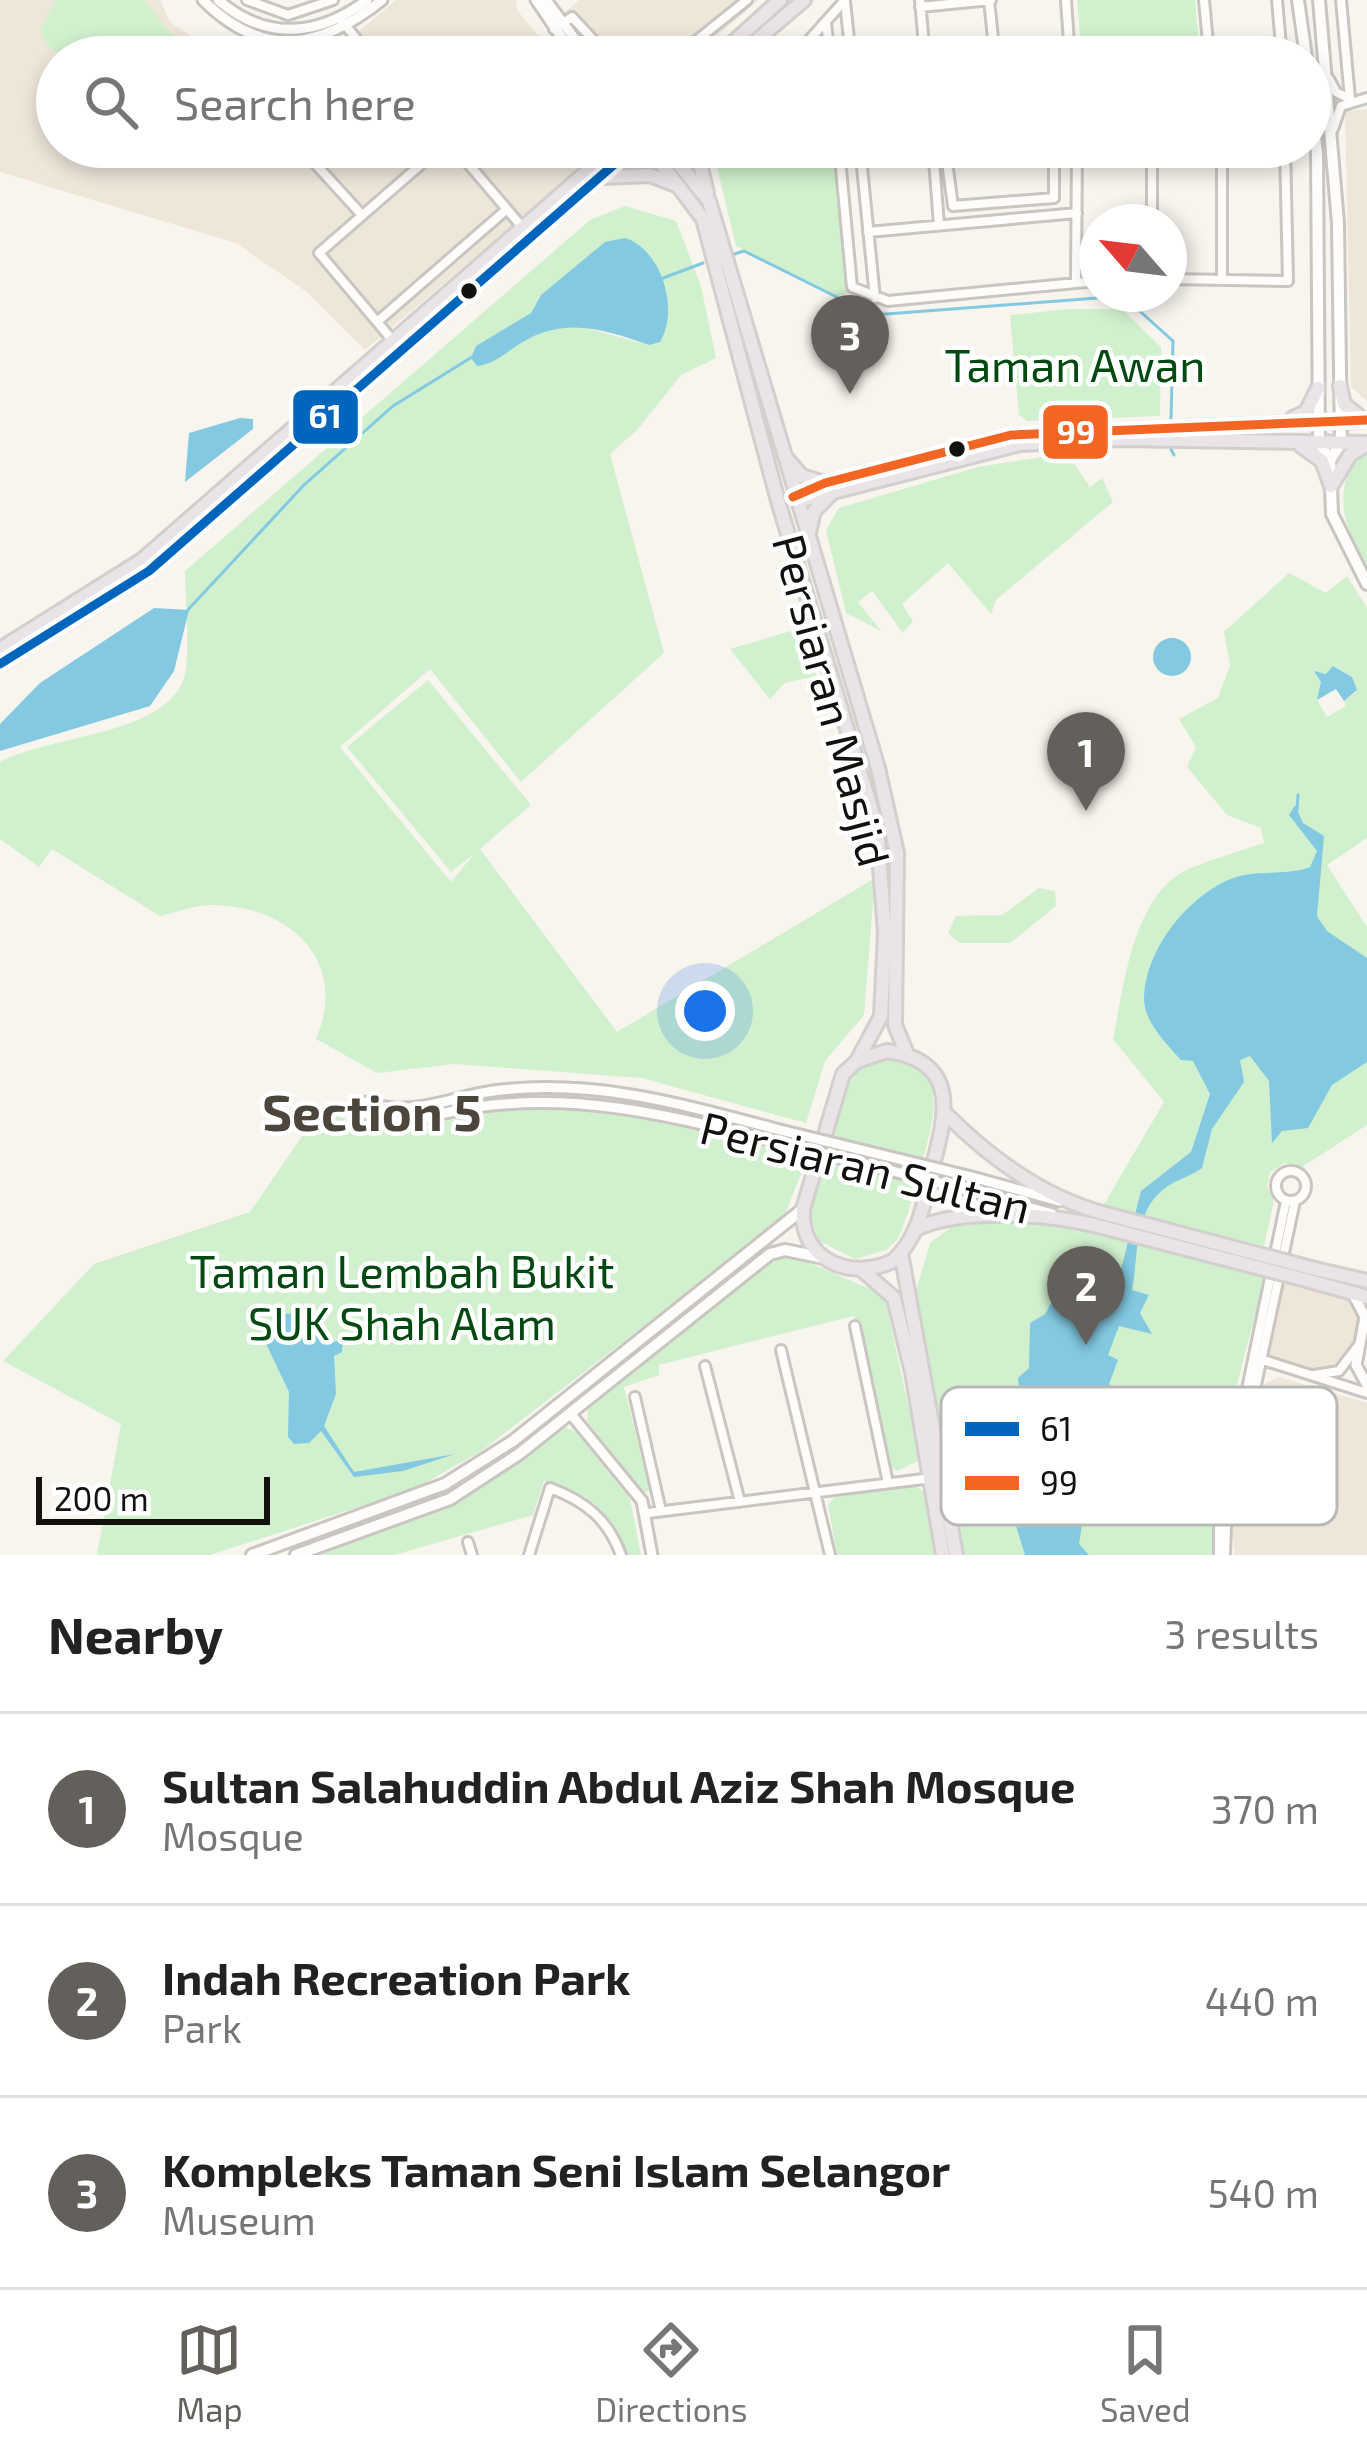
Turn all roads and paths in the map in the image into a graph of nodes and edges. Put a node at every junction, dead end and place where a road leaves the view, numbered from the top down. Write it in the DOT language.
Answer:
graph roads {
  1 [pos="203,0"];
  2 [pos="218,0"];
  3 [pos="247,0"];
  4 [pos="333,0"];
  5 [pos="368,0"];
  6 [pos="382,0"];
  7 [pos="536,0"];
  8 [pos="545,0"];
  9 [pos="747,0"];
  10 [pos="780,0"];
  11 [pos="804,0"];
  12 [pos="845,0"];
  13 [pos="990,0"];
  14 [pos="1066,0"];
  15 [pos="1204,0"];
  16 [pos="1277,0"];
  17 [pos="1298,0"];
  18 [pos="1319,0"];
  19 [pos="1342,0"];
  20 [pos="920,3"];
  21 [pos="826,23"];
  22 [pos="344,24"];
  23 [pos="558,27"];
  24 [pos="259,36"];
  25 [pos="315,36"];
  26 [pos="353,36"];
  27 [pos="563,36"];
  28 [pos="567,36"];
  29 [pos="590,36"];
  30 [pos="702,36"];
  31 [pos="740,36"];
  32 [pos="762,36"];
  33 [pos="814,36"];
  34 [pos="828,36"];
  35 [pos="849,36"];
  36 [pos="923,36"];
  37 [pos="993,36"];
  38 [pos="1069,36"];
  39 [pos="1207,36"];
  40 [pos="1281,36"];
  41 [pos="1303,36"];
  42 [pos="1323,36"];
  43 [pos="1331,83"];
  44 [pos="1367,98"];
  45 [pos="1350,99"];
  46 [pos="1331,106"];
  47 [pos="1334,133"];
  48 [pos="319,168"];
  49 [pos="417,168"];
  50 [pos="472,168"];
  51 [pos="597,168"];
  52 [pos="599,168"];
  53 [pos="602,168"];
  54 [pos="666,168"];
  55 [pos="682,168"];
  56 [pos="701,168"];
  57 [pos="841,168"];
  58 [pos="862,168"];
  59 [pos="935,168"];
  60 [pos="947,168"];
  61 [pos="1055,168"];
  62 [pos="1077,168"];
  63 [pos="1152,168"];
  64 [pos="1222,168"];
  65 [pos="1285,168"];
  66 [pos="1314,168"];
  67 [pos="596,172"];
  68 [pos="682,188"];
  69 [pos="709,201"];
  70 [pos="1023,201"];
  71 [pos="989,203"];
  72 [pos="1152,204"];
  73 [pos="507,209"];
  74 [pos="1077,213"];
  75 [pos="361,214"];
  76 [pos="1024,217"];
  77 [pos="991,220"];
  78 [pos="939,225"];
  79 [pos="524,229"];
  80 [pos="868,232"];
  81 [pos="1187,279"];
  82 [pos="1222,280"];
  83 [pos="1076,282"];
  84 [pos="1079,282"];
  85 [pos="875,298"];
  86 [pos="377,322"];
  87 [pos="395,343"];
  88 [pos="1340,386"];
  89 [pos="1318,388"];
  90 [pos="1367,420"];
  91 [pos="1318,421"];
  92 [pos="1340,421"];
  93 [pos="1280,422"];
  94 [pos="1017,439"];
  95 [pos="1288,442"];
  96 [pos="1319,443"];
  97 [pos="1341,443"];
  98 [pos="1367,443"];
  99 [pos="766,451"];
  100 [pos="783,453"];
  101 [pos="1330,460"];
  102 [pos="1331,486"];
  103 [pos="830,487"];
  104 [pos="793,497"];
  105 [pos="807,538"];
  106 [pos="806,584"];
  107 [pos="1367,584"];
  108 [pos="0,649"];
  109 [pos="0,664"];
  110 [pos="907,1054"];
  111 [pos="857,1060"];
  112 [pos="364,1107"];
  113 [pos="946,1114"];
  114 [pos="775,1135"];
  115 [pos="1290,1201"];
  116 [pos="1072,1205"];
  117 [pos="802,1210"];
  118 [pos="1058,1215"];
  119 [pos="1104,1221"];
  120 [pos="918,1228"];
  121 [pos="901,1253"];
  122 [pos="819,1256"];
  123 [pos="863,1271"];
  124 [pos="1312,1275"];
  125 [pos="1367,1280"];
  126 [pos="1360,1295"];
  127 [pos="855,1326"];
  128 [pos="1359,1345"];
  129 [pos="782,1350"];
  130 [pos="1258,1359"];
  131 [pos="705,1366"];
  132 [pos="1306,1375"];
  133 [pos="1253,1387"];
  134 [pos="1367,1389"];
  135 [pos="635,1397"];
  136 [pos="570,1413"];
  137 [pos="941,1473"];
  138 [pos="932,1478"];
  139 [pos="889,1483"];
  140 [pos="818,1492"];
  141 [pos="740,1502"];
  142 [pos="661,1511"];
  143 [pos="648,1514"];
  144 [pos="951,1525"];
  145 [pos="1226,1525"];
  146 [pos="468,1541"];
  147 [pos="252,1555"];
  148 [pos="296,1555"];
  149 [pos="472,1555"];
  150 [pos="530,1555"];
  151 [pos="621,1555"];
  152 [pos="652,1555"];
  153 [pos="830,1555"];
  154 [pos="944,1555"];
  155 [pos="956,1555"];
  156 [pos="1222,1555"];
  1 -- 24 [label="street"];
  2 -- 22 [label="street"];
  3 -- 4 [label="street"];
  5 -- 22 [label="street"];
  6 -- 22 [label="street"];
  7 -- 23 [label="street"];
  8 -- 23 [label="street"];
  9 -- 30 [label="street"];
  10 -- 31 [label="main road"];
  11 -- 32 [label="main road"];
  12 -- 21 [label="street"];
  12 -- 35 [label="street"];
  13 -- 20 [label="street"];
  13 -- 37 [label="street"];
  14 -- 38 [label="street"];
  15 -- 39 [label="street"];
  16 -- 40 [label="street"];
  17 -- 41 [label="main road"];
  18 -- 42 [label="main road"];
  19 -- 45 [label="street"];
  20 -- 36 [label="street"];
  21 -- 33 [label="street"];
  21 -- 34 [label="street"];
  22 -- 25 [label="street"];
  22 -- 26 [label="street"];
  23 -- 27 [label="street"];
  23 -- 28 [label="street"];
  23 -- 29 [label="street"];
  43 -- 45 [label="street"];
  44 -- 45 [label="street"];
  45 -- 47 [label="street"];
  46 -- 47 [label="main road"];
  47 -- 88 [label="main road"];
  48 -- 75 [label="street"];
  49 -- 75 [label="street"];
  50 -- 73 [label="street"];
  51 -- 67 [label="main road"];
  52 -- 67 [label="main road"];
  53 -- 67 [label="main road"];
  54 -- 68 [label="main road, Persiaran Masjid"];
  55 -- 69 [label="main road, Persiaran Masjid"];
  56 -- 69 [label="main road"];
  57 -- 85 [label="street"];
  58 -- 80 [label="street"];
  59 -- 78 [label="street"];
  60 -- 71 [label="street"];
  61 -- 70 [label="street"];
  62 -- 74 [label="street"];
  63 -- 72 [label="street"];
  64 -- 82 [label="street"];
  65 -- 82 [label="street"];
  66 -- 89 [label="main road"];
  67 -- 68 [label="main road"];
  67 -- 79 [label="main road"];
  67 -- 109 [label="main road"];
  68 -- 99 [label="main road, Persiaran Masjid"];
  69 -- 100 [label="main road, Persiaran Masjid"];
  70 -- 71 [label="street"];
  70 -- 76 [label="street"];
  71 -- 77 [label="street"];
  73 -- 79 [label="street"];
  73 -- 86 [label="street"];
  74 -- 76 [label="street"];
  74 -- 83 [label="street"];
  75 -- 86 [label="street"];
  76 -- 77 [label="street"];
  77 -- 78 [label="street"];
  78 -- 80 [label="street"];
  79 -- 87 [label="main road"];
  80 -- 85 [label="street"];
  81 -- 82 [label="street"];
  83 -- 84 [label="street"];
  83 -- 85 [label="street"];
  86 -- 87 [label="street"];
  87 -- 108 [label="main road"];
  88 -- 90 [label="main road"];
  88 -- 92 [label="main road"];
  89 -- 91 [label="main road"];
  89 -- 93 [label="main road"];
  90 -- 92 [label="main road"];
  91 -- 92 [label="main road"];
  91 -- 93 [label="main road"];
  91 -- 96 [label="main road"];
  92 -- 97 [label="main road"];
  93 -- 94 [label="main road"];
  94 -- 95 [label="main road"];
  94 -- 103 [label="main road"];
  95 -- 96 [label="main road"];
  95 -- 102 [label="main road"];
  96 -- 97 [label="main road"];
  96 -- 101 [label="main road"];
  97 -- 98 [label="main road"];
  97 -- 101 [label="main road"];
  98 -- 102 [label="main road"];
  99 -- 104 [label="main road"];
  99 -- 106 [label="main road, Persiaran Masjid"];
  100 -- 103 [label="main road"];
  100 -- 104 [label="main road, Persiaran Masjid"];
  101 -- 102 [label="main road"];
  102 -- 107 [label="main road"];
  103 -- 104 [label="main road"];
  103 -- 105 [label="main road"];
  104 -- 105 [label="main road, Persiaran Masjid"];
  104 -- 106 [label="main road"];
  105 -- 110 [label="main road, Persiaran Masjid"];
  106 -- 111 [label="main road, Persiaran Masjid"];
  110 -- 111 [label="main road"];
  110 -- 113 [label="main road"];
  111 -- 117 [label="main road, Persiaran Masjid"];
  112 -- 114 [label="street, Persiaran Sultan"];
  113 -- 116 [label="main road"];
  113 -- 120 [label="main road"];
  114 -- 116 [label="street, Persiaran Sultan, bridge"];
  114 -- 118 [label="street, Persiaran Sultan, bridge"];
  115 -- 130 [label="street"];
  116 -- 119 [label="main road, Persiaran Sultan"];
  117 -- 122 [label="main road"];
  117 -- 147 [label="main road"];
  118 -- 119 [label="main road, Persiaran Sultan"];
  118 -- 120 [label="main road"];
  119 -- 124 [label="main road, Persiaran Sultan, bridge"];
  120 -- 121 [label="main road"];
  121 -- 123 [label="main road"];
  121 -- 137 [label="main road"];
  122 -- 123 [label="main road"];
  122 -- 136 [label="main road"];
  123 -- 138 [label="main road"];
  124 -- 125 [label="main road, Persiaran Sultan"];
  124 -- 126 [label="main road, Persiaran Sultan"];
  126 -- 128 [label="street"];
  127 -- 139 [label="street"];
  128 -- 132 [label="street"];
  128 -- 134 [label="street"];
  129 -- 140 [label="street"];
  130 -- 132 [label="street"];
  130 -- 133 [label="street"];
  131 -- 141 [label="street"];
  132 -- 134 [label="street"];
  135 -- 142 [label="street"];
  136 -- 143 [label="street"];
  136 -- 148 [label="main road"];
  138 -- 139 [label="street"];
  138 -- 154 [label="main road"];
  139 -- 140 [label="street"];
  140 -- 141 [label="street"];
  140 -- 153 [label="street"];
  141 -- 142 [label="street"];
  142 -- 143 [label="street"];
  143 -- 152 [label="street"];
  144 -- 155 [label="main road"];
  145 -- 156 [label="street"];
  146 -- 149 [label="street"];
  150 -- 151 [label="street"];
}
